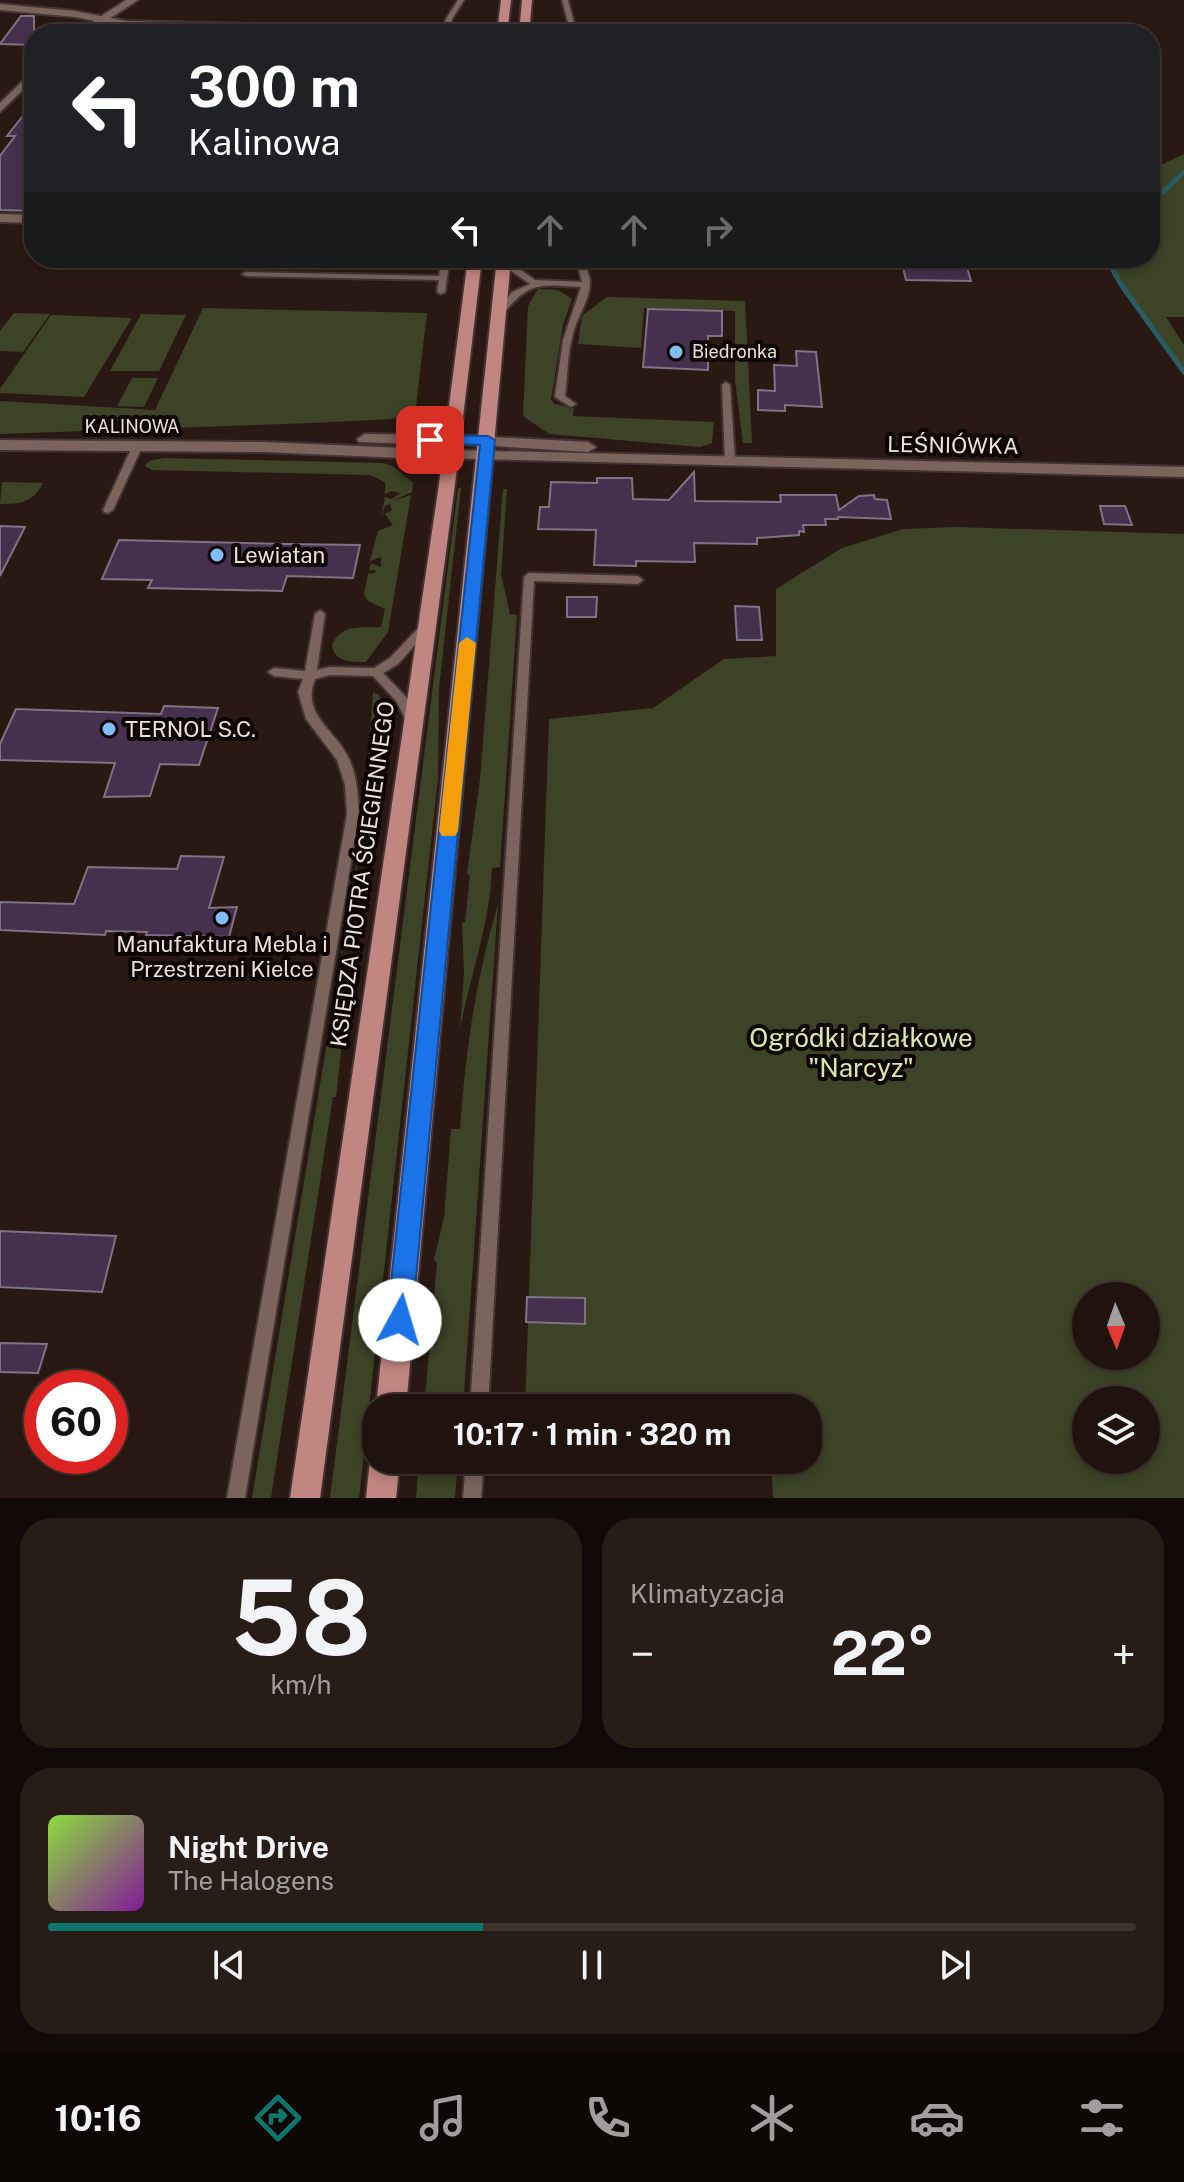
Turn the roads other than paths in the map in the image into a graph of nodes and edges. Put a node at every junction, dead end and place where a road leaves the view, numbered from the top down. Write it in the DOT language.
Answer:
graph roads {
  1 [pos="133,0"];
  2 [pos="461,0"];
  3 [pos="506,0"];
  4 [pos="527,0"];
  5 [pos="565,0"];
  6 [pos="0,7"];
  7 [pos="100,20"];
  8 [pos="94,24"];
  9 [pos="138,24"];
  10 [pos="449,24"];
  11 [pos="503,24"];
  12 [pos="525,24"];
  13 [pos="572,24"];
  14 [pos="24,84"];
  15 [pos="0,109"];
  16 [pos="0,218"];
  17 [pos="24,219"];
  18 [pos="444,268"];
  19 [pos="474,268"];
  20 [pos="503,268"];
  21 [pos="513,268"];
  22 [pos="583,268"];
  23 [pos="246,274"];
  24 [pos="443,278"];
  25 [pos="538,283"];
  26 [pos="586,285"];
  27 [pos="441,292"];
  28 [pos="499,313"];
  29 [pos="726,385"];
  30 [pos="571,404"];
  31 [pos="0,445"];
  32 [pos="137,447"];
  33 [pos="452,447"];
  34 [pos="487,448"];
  35 [pos="726,461"];
  36 [pos="1184,472"];
  37 [pos="108,510"];
  38 [pos="638,580"];
  39 [pos="320,614"];
  40 [pos="427,626"];
  41 [pos="274,672"];
  42 [pos="376,672"];
  43 [pos="310,676"];
  44 [pos="413,724"];
  45 [pos="392,1394"];
  46 [pos="480,1394"];
  47 [pos="384,1474"];
  48 [pos="474,1474"];
  49 [pos="236,1498"];
  50 [pos="305,1498"];
  51 [pos="381,1498"];
  52 [pos="472,1498"];
  1 -- 7 [label="street"];
  2 -- 10 [label="lane"];
  3 -- 11 [label="main road"];
  4 -- 12 [label="main road"];
  5 -- 13 [label="lane"];
  6 -- 7 [label="street"];
  7 -- 8 [label="street"];
  7 -- 9 [label="street"];
  14 -- 15 [label="street"];
  16 -- 17 [label="street"];
  18 -- 24 [label="lane"];
  19 -- 33 [label="main road, KSIĘDZA PIOTRA ŚCIEGIENNEGO"];
  20 -- 28 [label="main road"];
  21 -- 25 [label="lane"];
  22 -- 26 [label="lane"];
  23 -- 24 [label="lane"];
  24 -- 27 [label="lane"];
  25 -- 26 [label="lane"];
  25 -- 28 [label="lane"];
  26 -- 30 [label="lane"];
  28 -- 34 [label="main road"];
  29 -- 35 [label="lane"];
  31 -- 32 [label="street, KALINOWA"];
  32 -- 33 [label="street, KALINOWA"];
  32 -- 37 [label="lane"];
  33 -- 34 [label="street, LEŚNIÓWKA"];
  33 -- 40 [label="main road, KSIĘDZA PIOTRA ŚCIEGIENNEGO"];
  34 -- 35 [label="street, LEŚNIÓWKA"];
  34 -- 45 [label="main road"];
  35 -- 36 [label="street, LEŚNIÓWKA"];
  38 -- 46 [label="lane"];
  39 -- 43 [label="lane"];
  40 -- 42 [label="lane"];
  40 -- 44 [label="main road, KSIĘDZA PIOTRA ŚCIEGIENNEGO"];
  41 -- 43 [label="lane"];
  42 -- 43 [label="lane"];
  42 -- 44 [label="lane"];
  43 -- 49 [label="lane"];
  44 -- 50 [label="main road, KSIĘDZA PIOTRA ŚCIEGIENNEGO"];
  47 -- 51 [label="main road"];
  48 -- 52 [label="lane"];
}
